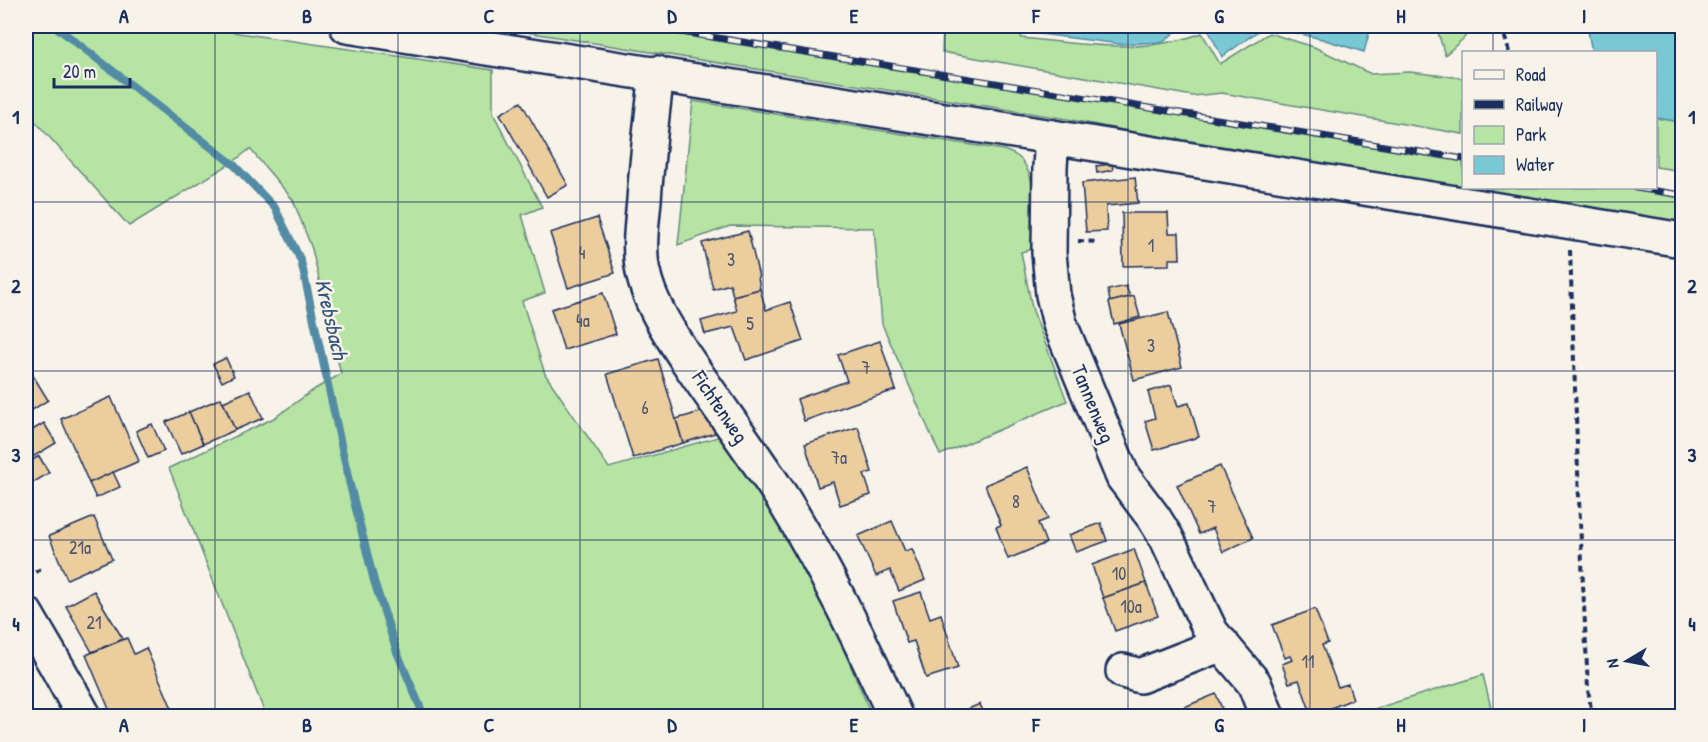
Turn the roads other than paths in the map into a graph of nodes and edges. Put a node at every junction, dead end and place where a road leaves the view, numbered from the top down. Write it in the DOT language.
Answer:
graph roads {
  1 [pos="347,26"];
  2 [pos="657,73"];
  3 [pos="1052,137"];
  4 [pos="1683,240"];
  5 [pos="26,614"];
  6 [pos="1222,644"];
  7 [pos="1123,671"];
  8 [pos="84,717"];
  9 [pos="895,717"];
  10 [pos="1267,717"];
  1 -- 2 [label="street"];
  2 -- 3 [label="street"];
  2 -- 9 [label="street, Fichtenweg"];
  3 -- 4 [label="street"];
  3 -- 6 [label="street, Tannenweg"];
  5 -- 8 [label="street"];
  6 -- 7 [label="street"];
  6 -- 10 [label="street, Tannenweg"];
}
